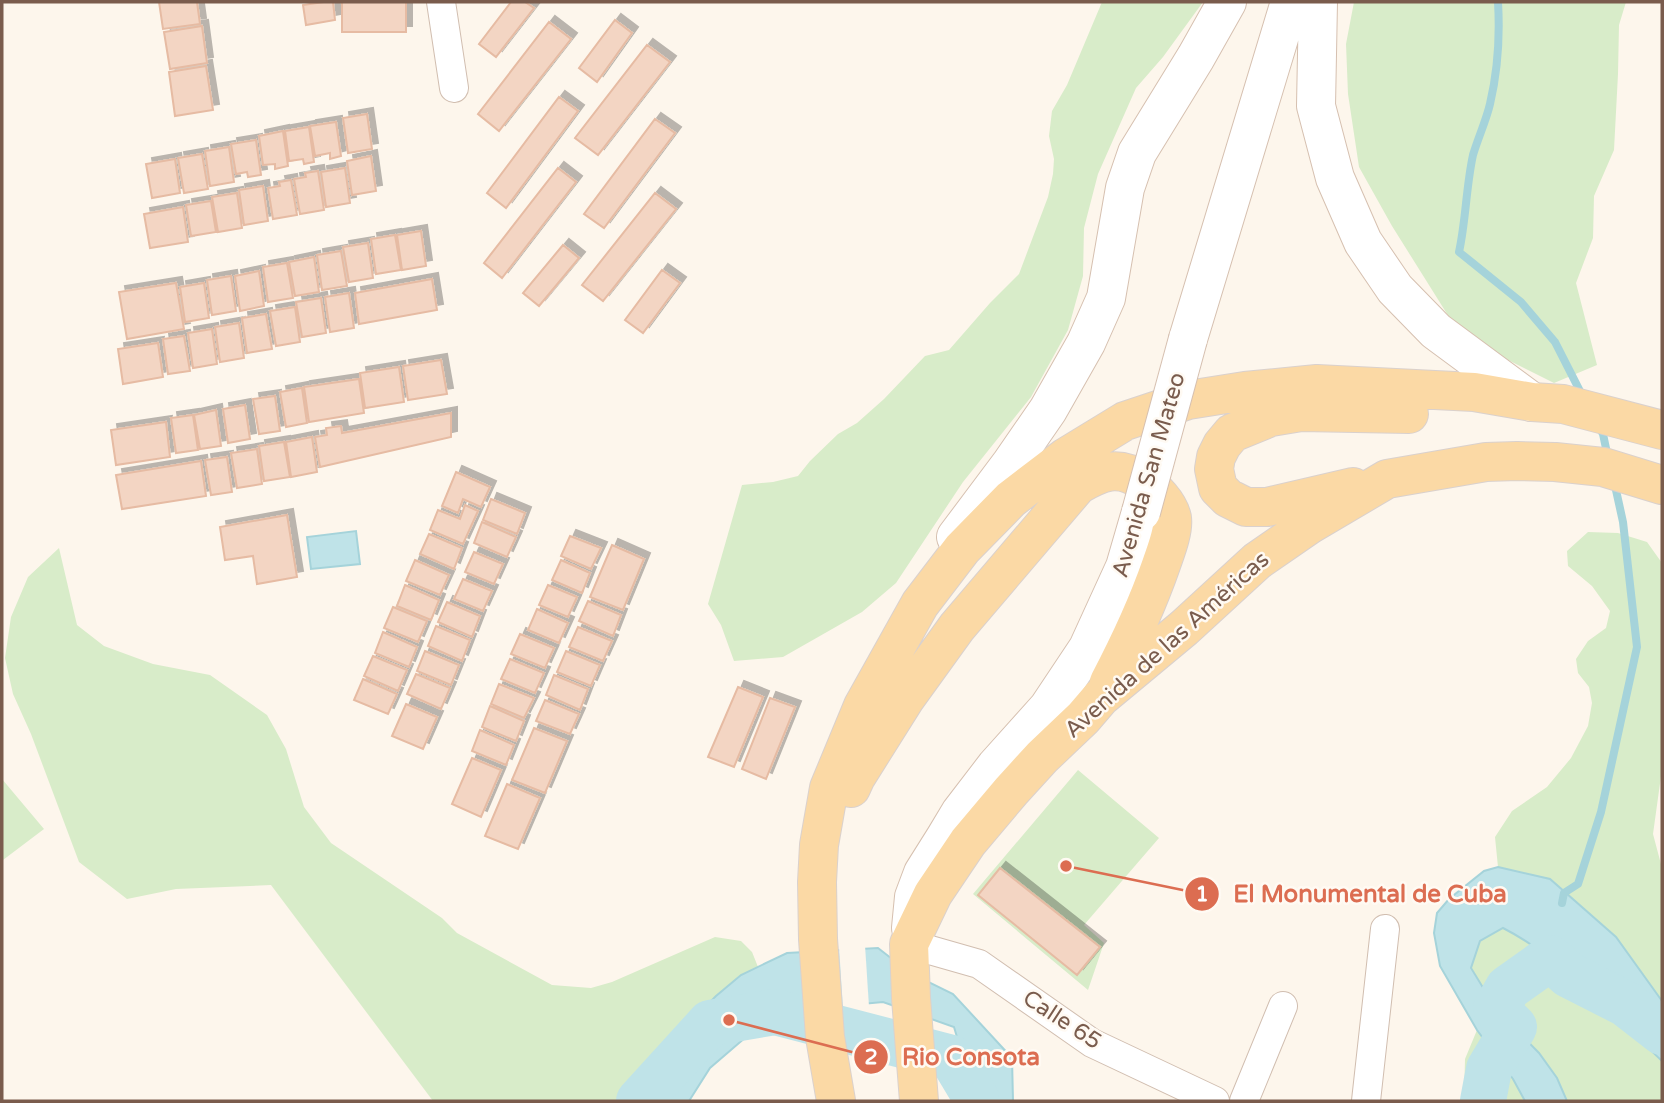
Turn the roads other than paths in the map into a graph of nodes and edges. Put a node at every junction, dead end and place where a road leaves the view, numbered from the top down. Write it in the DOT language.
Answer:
graph roads {
  1 [pos="440,2"];
  2 [pos="1227,2"];
  3 [pos="1290,2"];
  4 [pos="1318,2"];
  5 [pos="454,89"];
  6 [pos="1548,403"];
  7 [pos="1662,430"];
  8 [pos="1387,479"];
  9 [pos="1662,485"];
  10 [pos="1101,697"];
  11 [pos="829,788"];
  12 [pos="817,883"];
  13 [pos="1385,929"];
  14 [pos="909,944"];
  15 [pos="1283,1006"];
  16 [pos="836,1101"];
  17 [pos="919,1101"];
  18 [pos="1215,1101"];
  19 [pos="1244,1101"];
  20 [pos="1366,1101"];
  1 -- 5 [label="street"];
  2 -- 11 [label="main road"];
  3 -- 14 [label="main road, Avenida San Mateo, bridge"];
  4 -- 6 [label="main road"];
  6 -- 7 [label="main road"];
  6 -- 8 [label="main road"];
  6 -- 11 [label="main road"];
  8 -- 9 [label="main road, Avenida de las Américas"];
  8 -- 10 [label="main road, Avenida de las Américas"];
  10 -- 12 [label="main road"];
  10 -- 14 [label="main road, Avenida de las Américas"];
  11 -- 12 [label="main road"];
  12 -- 16 [label="main road"];
  13 -- 20 [label="street"];
  14 -- 17 [label="main road, Avenida de las Américas"];
  14 -- 18 [label="street, Calle 65"];
  15 -- 19 [label="street"];
}
